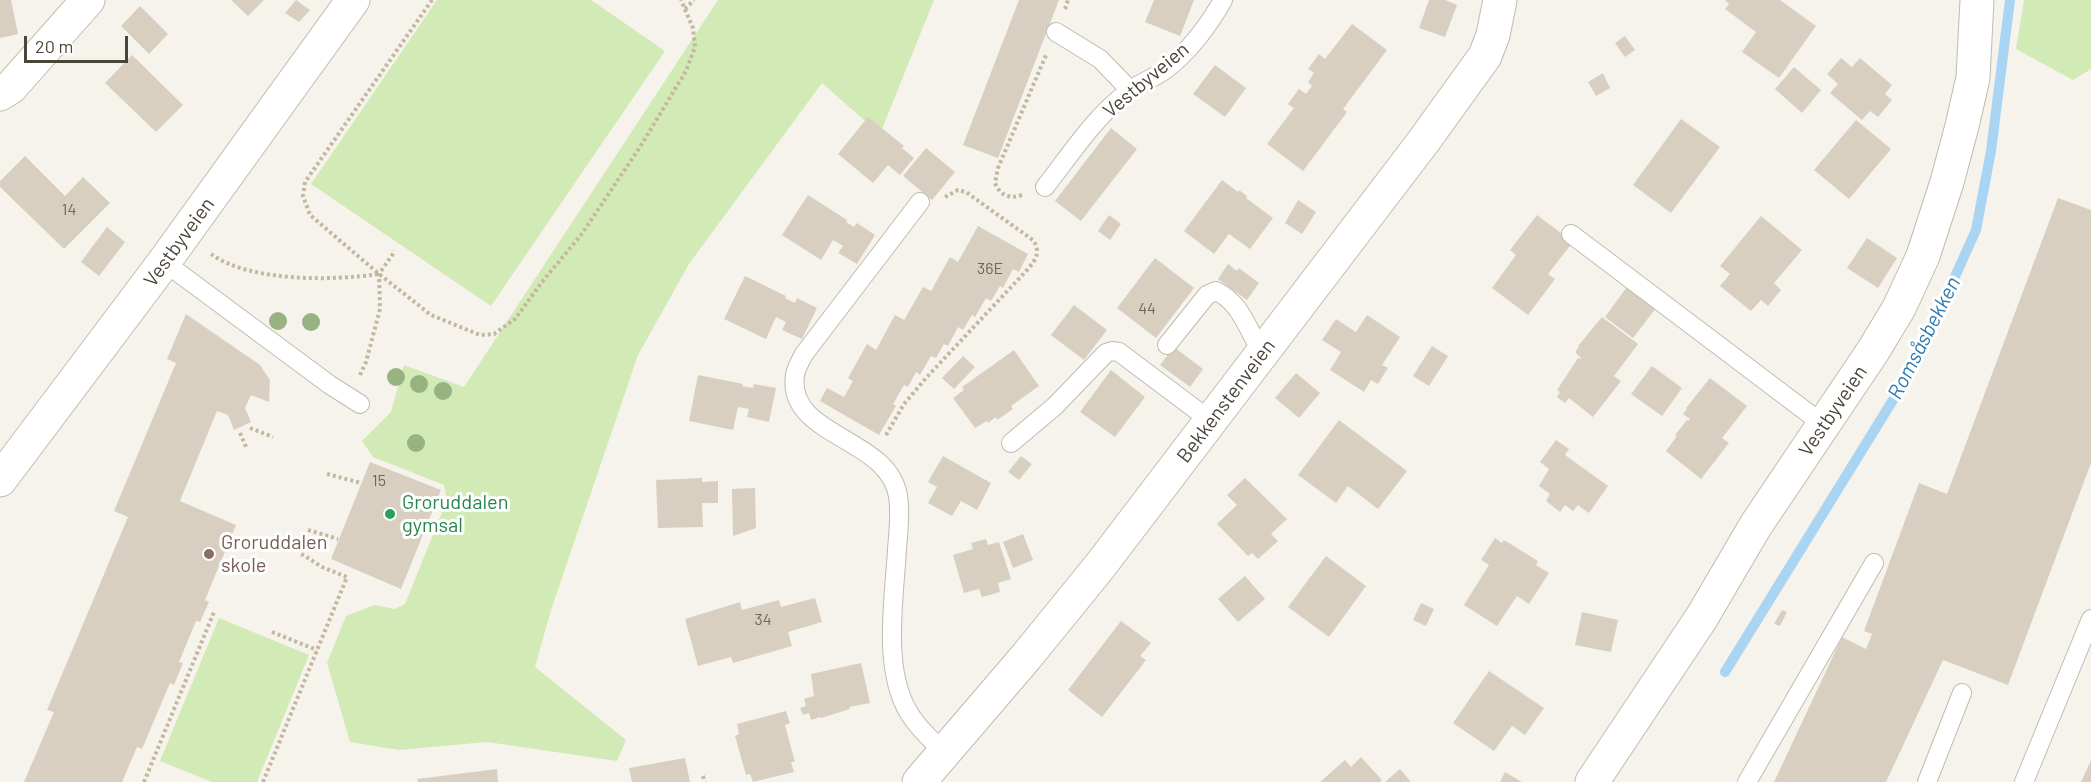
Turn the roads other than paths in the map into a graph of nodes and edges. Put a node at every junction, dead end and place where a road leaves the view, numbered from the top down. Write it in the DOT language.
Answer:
graph roads {
  1 [pos="88,0"];
  2 [pos="353,0"];
  3 [pos="1223,0"];
  4 [pos="1500,0"];
  5 [pos="1977,0"];
  6 [pos="1056,32"];
  7 [pos="1130,90"];
  8 [pos="0,94"];
  9 [pos="1045,188"];
  10 [pos="920,202"];
  11 [pos="1571,234"];
  12 [pos="165,262"];
  13 [pos="1167,345"];
  14 [pos="1263,353"];
  15 [pos="355,400"];
  16 [pos="1211,421"];
  17 [pos="1824,424"];
  18 [pos="1011,443"];
  19 [pos="0,480"];
  20 [pos="1874,563"];
  21 [pos="2091,619"];
  22 [pos="1962,693"];
  23 [pos="945,752"];
  24 [pos="919,782"];
  25 [pos="1592,782"];
  26 [pos="1747,782"];
  27 [pos="1927,782"];
  28 [pos="2024,782"];
  1 -- 8 [label="street"];
  2 -- 12 [label="street, Vestbyveien"];
  3 -- 7 [label="lane, Vestbyveien"];
  4 -- 14 [label="street, Bekkenstenveien"];
  5 -- 17 [label="street, Vestbyveien"];
  6 -- 7 [label="lane"];
  7 -- 9 [label="lane, Vestbyveien"];
  10 -- 23 [label="lane"];
  11 -- 17 [label="lane"];
  12 -- 15 [label="lane"];
  12 -- 19 [label="street, Vestbyveien"];
  13 -- 14 [label="lane"];
  14 -- 16 [label="street, Bekkenstenveien"];
  16 -- 18 [label="lane"];
  16 -- 23 [label="street, Bekkenstenveien"];
  17 -- 25 [label="street, Vestbyveien"];
  20 -- 26 [label="lane"];
  21 -- 28 [label="lane"];
  22 -- 27 [label="lane"];
  23 -- 24 [label="street, Bekkenstenveien"];
}
